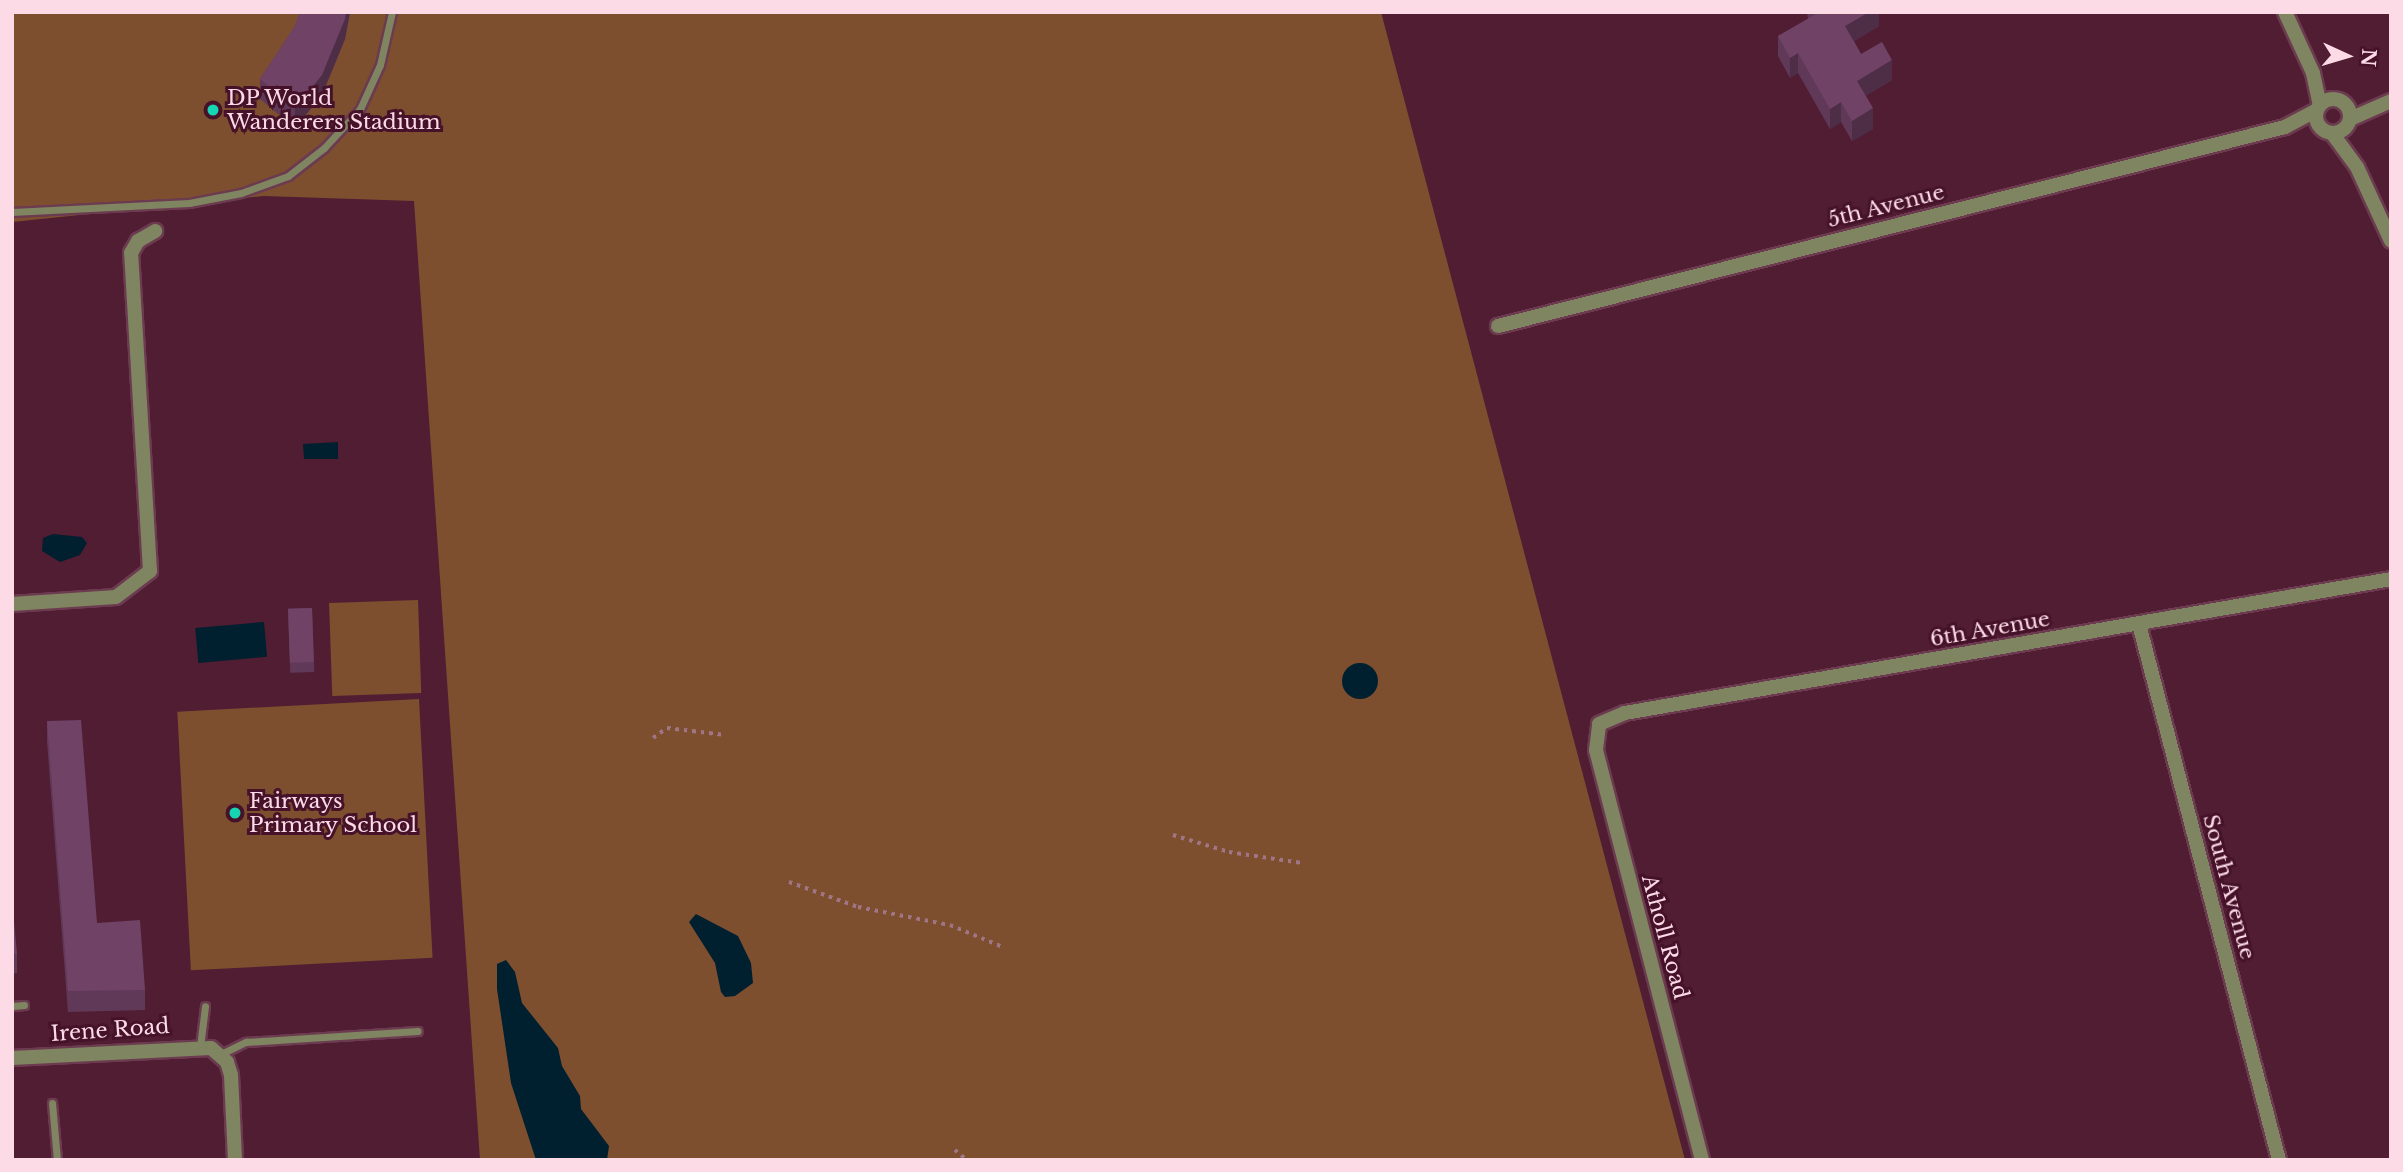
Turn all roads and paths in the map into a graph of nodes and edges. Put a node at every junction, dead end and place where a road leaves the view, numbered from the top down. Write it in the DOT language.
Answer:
graph roads {
  1 [pos="392,12"];
  2 [pos="2285,12"];
  3 [pos="2313,73"];
  4 [pos="2340,101"];
  5 [pos="2388,102"];
  6 [pos="2319,108"];
  7 [pos="2349,122"];
  8 [pos="2285,127"];
  9 [pos="2327,131"];
  10 [pos="2357,167"];
  11 [pos="12,212"];
  12 [pos="155,231"];
  13 [pos="2391,241"];
  14 [pos="1498,326"];
  15 [pos="2391,579"];
  16 [pos="12,604"];
  17 [pos="2138,624"];
  18 [pos="1599,724"];
  19 [pos="726,735"];
  20 [pos="653,738"];
  21 [pos="1173,835"];
  22 [pos="1302,863"];
  23 [pos="789,882"];
  24 [pos="1003,947"];
  25 [pos="24,1005"];
  26 [pos="12,1006"];
  27 [pos="205,1006"];
  28 [pos="418,1031"];
  29 [pos="211,1049"];
  30 [pos="12,1058"];
  31 [pos="52,1103"];
  32 [pos="955,1150"];
  33 [pos="57,1160"];
  34 [pos="235,1160"];
  35 [pos="967,1160"];
  36 [pos="1702,1160"];
  37 [pos="2279,1160"];
  1 -- 11 [label="lane"];
  2 -- 3 [label="street"];
  3 -- 4 [label="street"];
  3 -- 6 [label="street"];
  4 -- 5 [label="street"];
  4 -- 6 [label="street, 5th Avenue"];
  4 -- 7 [label="street"];
  5 -- 7 [label="street"];
  6 -- 8 [label="street, 5th Avenue"];
  6 -- 9 [label="street"];
  7 -- 9 [label="street"];
  7 -- 10 [label="street"];
  8 -- 9 [label="street, 5th Avenue"];
  8 -- 14 [label="street, 5th Avenue"];
  9 -- 10 [label="street"];
  10 -- 13 [label="street"];
  12 -- 16 [label="street"];
  15 -- 17 [label="street, 6th Avenue"];
  17 -- 18 [label="street, 6th Avenue"];
  17 -- 37 [label="street, South Avenue"];
  18 -- 36 [label="street, Atholl Road"];
  19 -- 20 [label="path"];
  21 -- 22 [label="path"];
  23 -- 24 [label="path"];
  25 -- 26 [label="lane"];
  27 -- 29 [label="lane"];
  28 -- 29 [label="lane"];
  29 -- 30 [label="street, Irene Road"];
  29 -- 34 [label="street"];
  31 -- 33 [label="lane"];
  32 -- 35 [label="path"];
}
